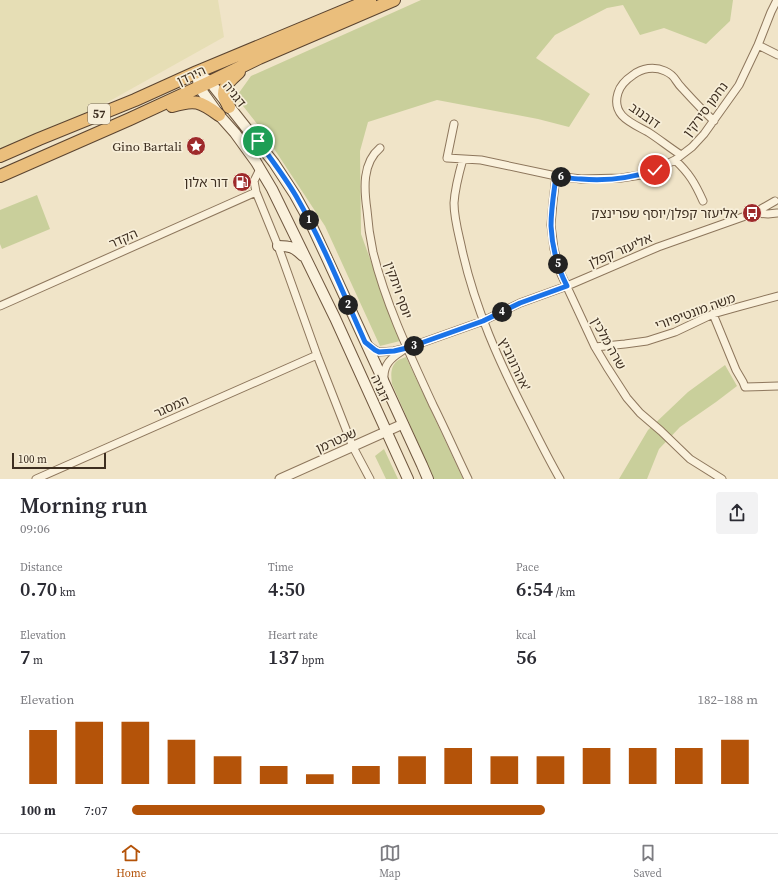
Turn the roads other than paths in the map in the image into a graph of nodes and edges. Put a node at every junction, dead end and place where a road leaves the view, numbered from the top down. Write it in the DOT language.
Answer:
graph roads {
  1 [pos="370,0"];
  2 [pos="394,0"];
  3 [pos="777,0"];
  4 [pos="758,45"];
  5 [pos="778,54"];
  6 [pos="250,63"];
  7 [pos="197,72"];
  8 [pos="210,82"];
  9 [pos="199,87"];
  10 [pos="228,106"];
  11 [pos="219,115"];
  12 [pos="130,119"];
  13 [pos="714,121"];
  14 [pos="454,124"];
  15 [pos="380,148"];
  16 [pos="0,156"];
  17 [pos="678,158"];
  18 [pos="463,159"];
  19 [pos="260,169"];
  20 [pos="0,176"];
  21 [pos="556,176"];
  22 [pos="256,192"];
  23 [pos="776,200"];
  24 [pos="703,201"];
  25 [pos="754,213"];
  26 [pos="778,213"];
  27 [pos="278,246"];
  28 [pos="310,265"];
  29 [pos="567,286"];
  30 [pos="778,296"];
  31 [pos="0,306"];
  32 [pos="713,314"];
  33 [pos="483,321"];
  34 [pos="365,342"];
  35 [pos="596,347"];
  36 [pos="407,348"];
  37 [pos="317,355"];
  38 [pos="384,383"];
  39 [pos="778,386"];
  40 [pos="403,424"];
  41 [pos="386,432"];
  42 [pos="353,447"];
  43 [pos="36,479"];
  44 [pos="280,479"];
  45 [pos="370,479"];
  46 [pos="408,479"];
  47 [pos="428,479"];
  48 [pos="468,479"];
  49 [pos="560,479"];
  50 [pos="722,479"];
  1 -- 7 [label="highway, הירדן / 57"];
  2 -- 6 [label="highway, הירדן / 57"];
  3 -- 4 [label="street, נחמן סירקין"];
  4 -- 5 [label="street"];
  4 -- 13 [label="street, נחמן סירקין"];
  6 -- 8 [label="highway, הירדן / 57"];
  6 -- 10 [label="highway"];
  7 -- 8 [label="main road, דגניה"];
  7 -- 9 [label="main road, דגניה"];
  7 -- 16 [label="highway, הירדן / 57"];
  8 -- 9 [label="highway, הירדן / 57"];
  8 -- 10 [label="main road, דגניה"];
  9 -- 11 [label="main road, דגניה"];
  9 -- 12 [label="highway, הירדן / 57"];
  10 -- 34 [label="main road, דגניה"];
  11 -- 12 [label="highway"];
  11 -- 19 [label="main road, דגניה"];
  12 -- 20 [label="highway, הירדן / 57"];
  13 -- 17 [label="street, נחמן סירקין"];
  13 -- 17 [label="street, דובנוב"];
  14 -- 18 [label="street, נחמן סירקין"];
  15 -- 36 [label="street, יוסף ויתקין"];
  17 -- 21 [label="street, נחמן סירקין"];
  17 -- 24 [label="street, דובנוב"];
  18 -- 21 [label="street, נחמן סירקין"];
  18 -- 33 [label="street, אהרונוביץ'"];
  19 -- 22 [label="street"];
  19 -- 28 [label="main road, דגניה"];
  21 -- 29 [label="street, שרה מלכין"];
  22 -- 27 [label="street"];
  22 -- 31 [label="street, הקדר"];
  23 -- 25 [label="street, אליעזר קפלן"];
  23 -- 26 [label="street"];
  25 -- 26 [label="street, אליעזר קפלן"];
  25 -- 29 [label="street, אליעזר קפלן"];
  27 -- 28 [label="main road"];
  27 -- 37 [label="street"];
  28 -- 41 [label="main road, דגניה"];
  29 -- 33 [label="street, אליעזר קפלן"];
  29 -- 35 [label="street, שרה מלכין"];
  30 -- 32 [label="street, משה מונטיפיורי"];
  32 -- 35 [label="street, משה מונטיפיורי"];
  32 -- 39 [label="street"];
  33 -- 36 [label="street, אליעזר קפלן"];
  33 -- 49 [label="street, אהרונוביץ'"];
  34 -- 36 [label="street, אליעזר קפלן"];
  34 -- 38 [label="main road, דגניה"];
  35 -- 50 [label="street, שרה מלכין"];
  36 -- 38 [label="street, אליעזר קפלן"];
  36 -- 48 [label="street, יוסף ויתקין"];
  37 -- 42 [label="street"];
  37 -- 43 [label="street, המסגר"];
  38 -- 40 [label="main road, דגניה"];
  40 -- 41 [label="street, שכטרמן"];
  40 -- 47 [label="main road, דגניה"];
  41 -- 42 [label="street, שכטרמן"];
  41 -- 46 [label="main road, דגניה"];
  42 -- 44 [label="street, שכטרמן"];
  42 -- 45 [label="street"];
}
